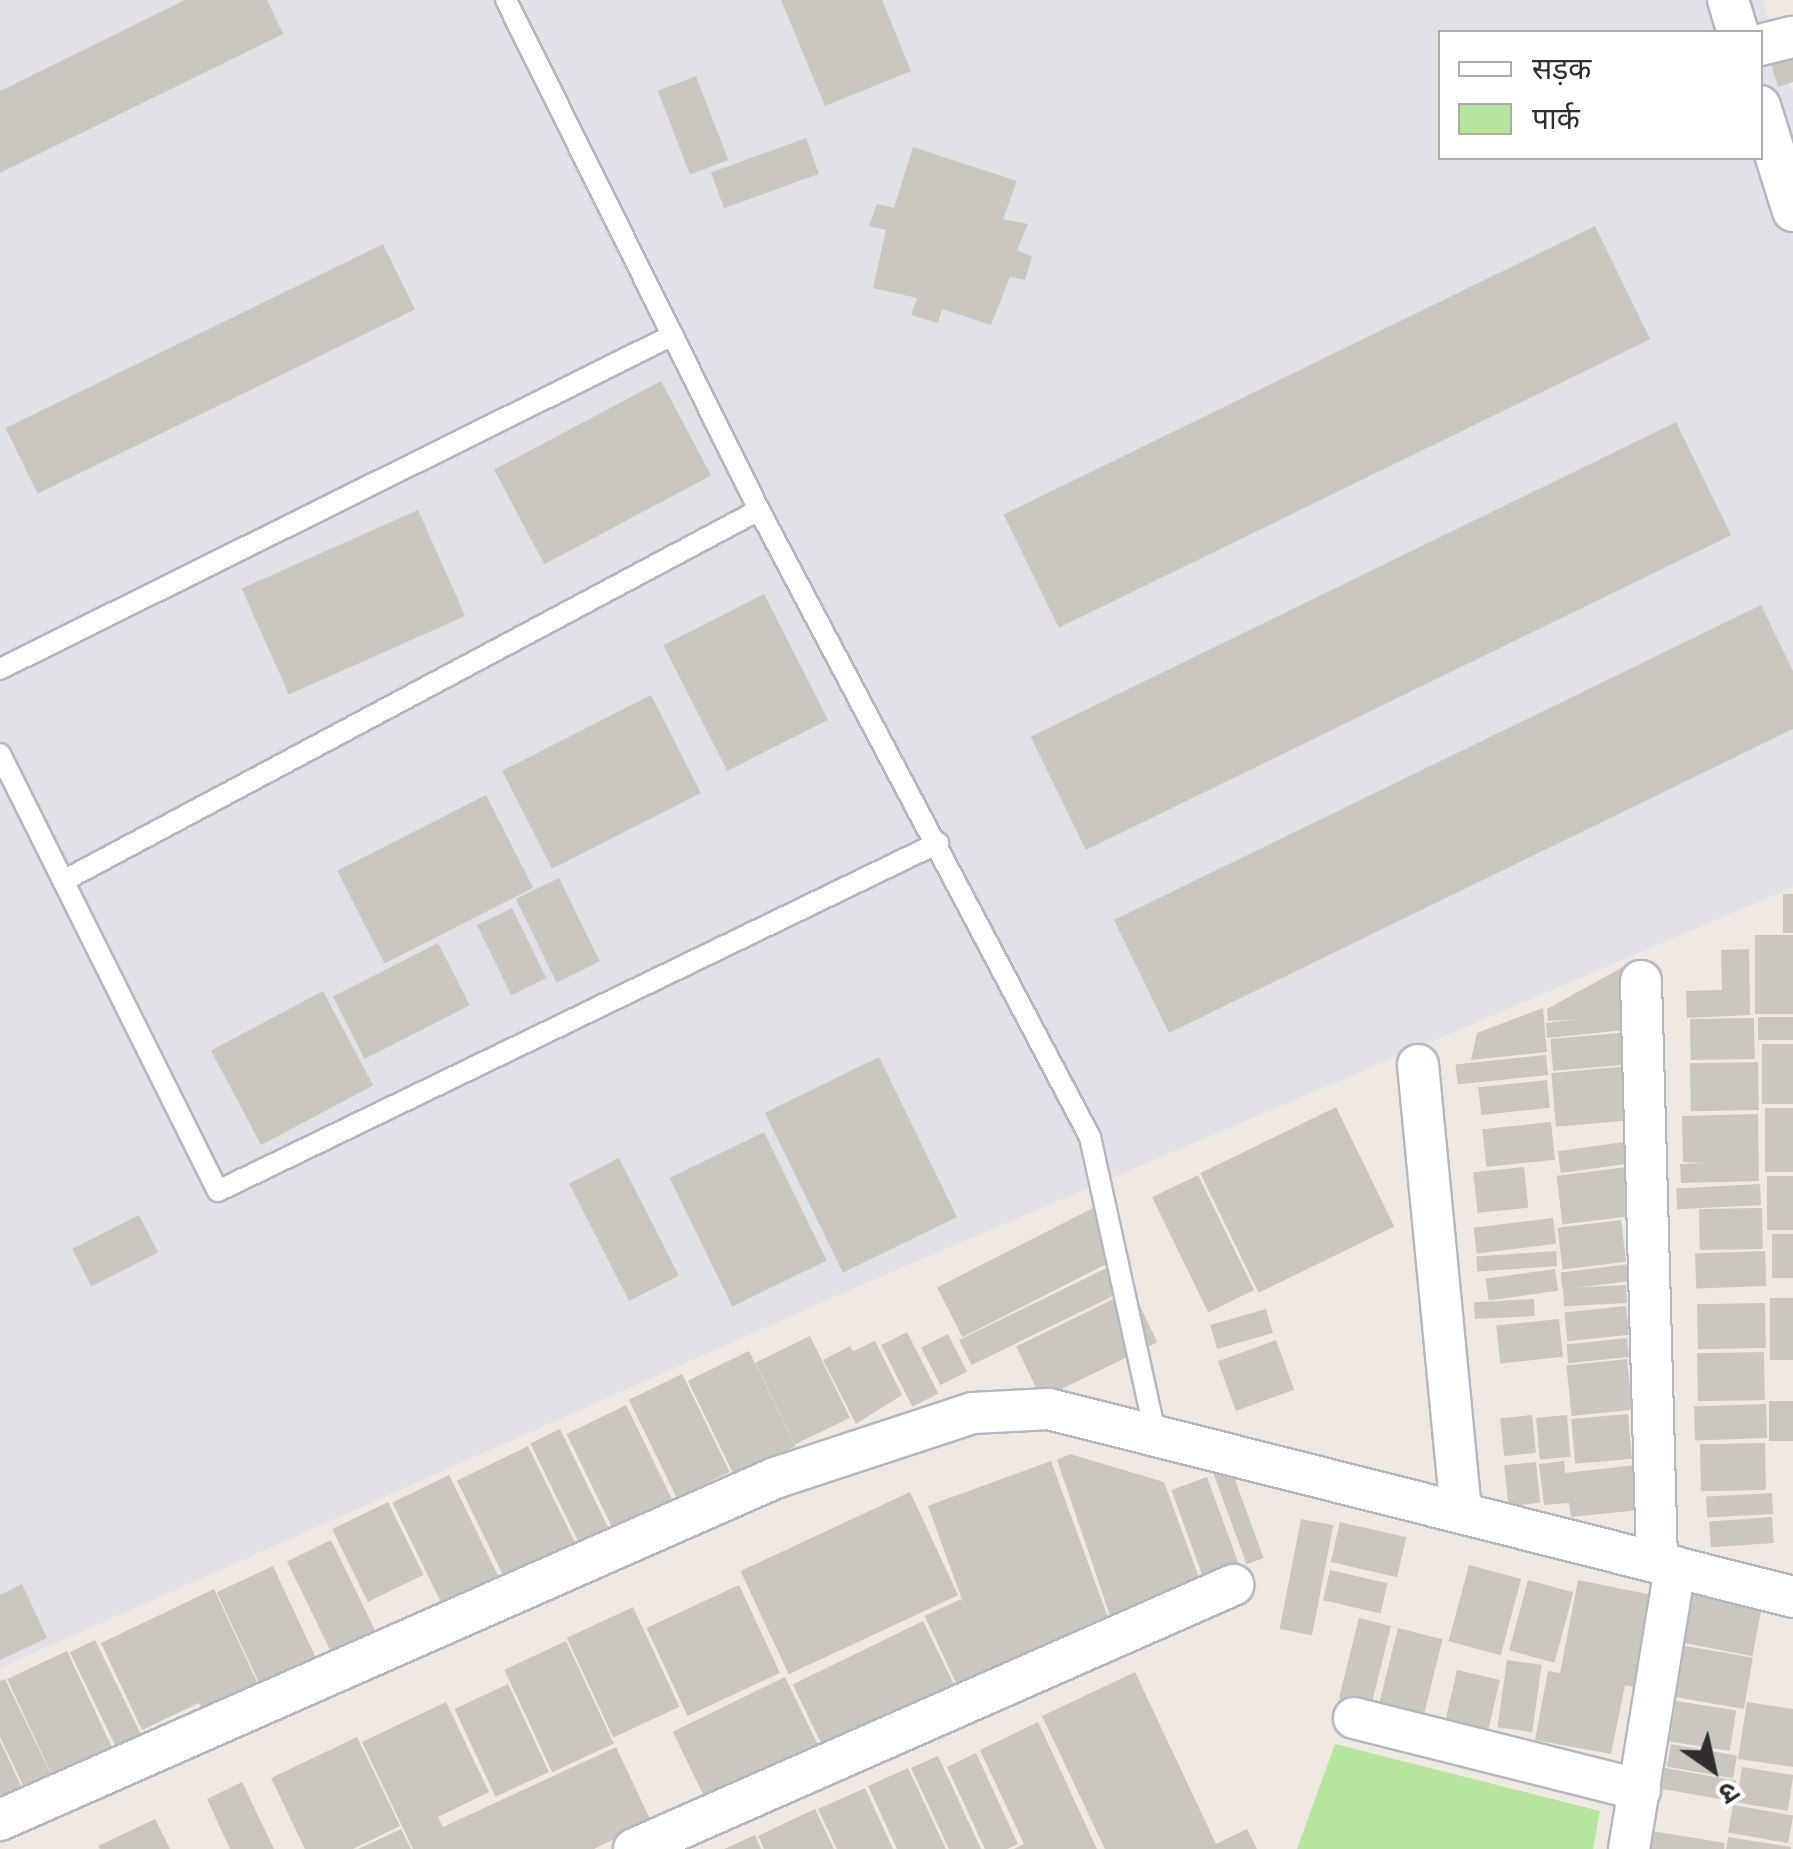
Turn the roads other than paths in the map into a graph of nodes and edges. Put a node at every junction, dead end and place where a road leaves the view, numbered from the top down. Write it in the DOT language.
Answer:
graph roads {
  1 [pos="506,0"];
  2 [pos="1728,0"];
  3 [pos="1737,30"];
  4 [pos="1793,37"];
  5 [pos="1763,45"];
  6 [pos="1763,112"];
  7 [pos="1785,157"];
  8 [pos="1793,212"];
  9 [pos="672,335"];
  10 [pos="760,510"];
  11 [pos="0,670"];
  12 [pos="0,754"];
  13 [pos="938,844"];
  14 [pos="63,880"];
  15 [pos="1641,981"];
  16 [pos="1418,1065"];
  17 [pos="1156,1437"];
  18 [pos="1461,1511"];
  19 [pos="1666,1564"];
  20 [pos="1234,1585"];
  21 [pos="1793,1598"];
  22 [pos="1354,1718"];
  23 [pos="1640,1790"];
  24 [pos="0,1820"];
  25 [pos="643,1847"];
  26 [pos="1628,1849"];
  1 -- 9 [label="lane"];
  2 -- 3 [label="street"];
  4 -- 5 [label="street"];
  6 -- 7 [label="street"];
  7 -- 8 [label="street"];
  9 -- 10 [label="lane"];
  9 -- 11 [label="lane"];
  10 -- 13 [label="lane"];
  10 -- 14 [label="lane"];
  12 -- 14 [label="lane"];
  13 -- 14 [label="lane"];
  13 -- 17 [label="lane"];
  15 -- 19 [label="street"];
  16 -- 18 [label="street"];
  17 -- 18 [label="street"];
  17 -- 24 [label="street"];
  18 -- 19 [label="street"];
  19 -- 21 [label="street"];
  19 -- 23 [label="street"];
  20 -- 25 [label="street"];
  22 -- 23 [label="street"];
  23 -- 26 [label="street"];
}
